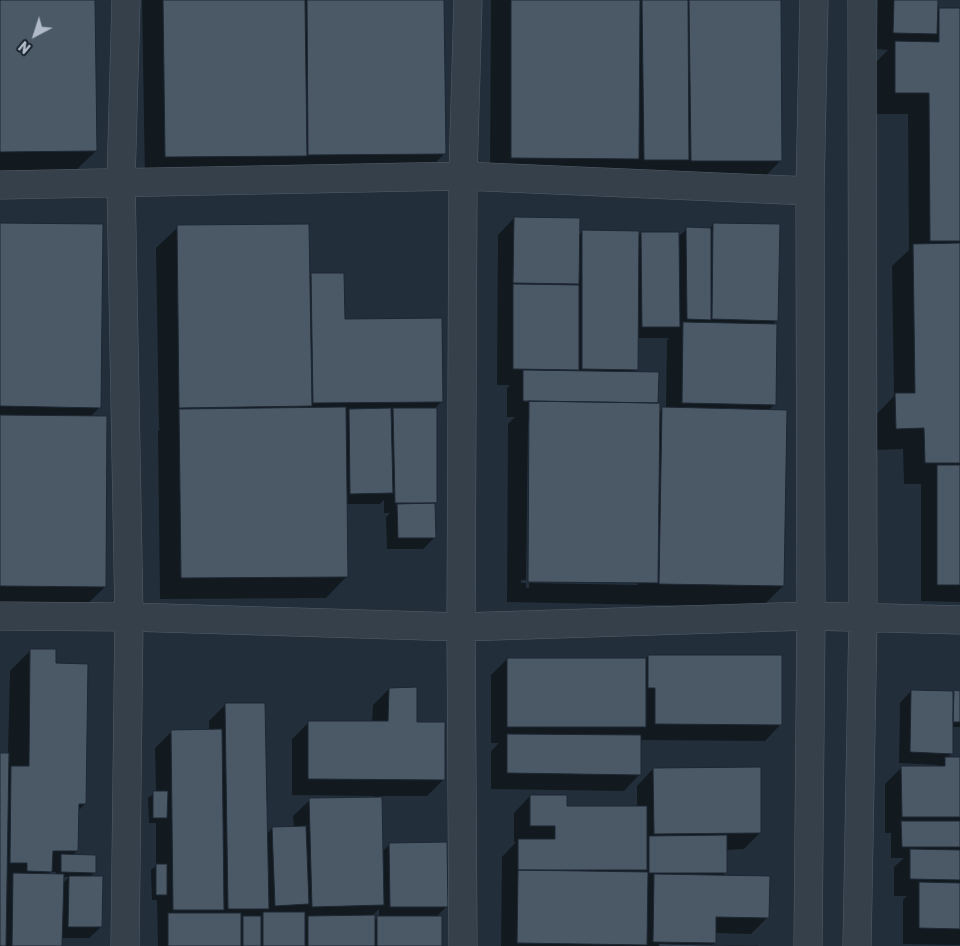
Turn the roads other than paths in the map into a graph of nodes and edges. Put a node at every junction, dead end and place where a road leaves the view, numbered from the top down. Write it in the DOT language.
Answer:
graph roads {
  1 [pos="126,0"];
  2 [pos="468,0"];
  3 [pos="814,0"];
  4 [pos="862,0"];
  5 [pos="463,176"];
  6 [pos="121,182"];
  7 [pos="0,185"];
  8 [pos="810,191"];
  9 [pos="0,616"];
  10 [pos="811,616"];
  11 [pos="129,617"];
  12 [pos="863,618"];
  13 [pos="960,620"];
  14 [pos="460,627"];
  15 [pos="125,946"];
  16 [pos="463,946"];
  17 [pos="808,946"];
  18 [pos="857,946"];
  1 -- 6 [label="street"];
  2 -- 5 [label="street"];
  3 -- 8 [label="street"];
  4 -- 12 [label="street"];
  5 -- 6 [label="street"];
  5 -- 8 [label="street"];
  5 -- 14 [label="street"];
  6 -- 7 [label="street"];
  6 -- 11 [label="street"];
  8 -- 10 [label="street"];
  9 -- 11 [label="street"];
  10 -- 12 [label="street"];
  10 -- 14 [label="street"];
  10 -- 17 [label="street"];
  11 -- 14 [label="street"];
  11 -- 15 [label="street"];
  12 -- 13 [label="street"];
  12 -- 18 [label="street"];
  14 -- 16 [label="street"];
}
